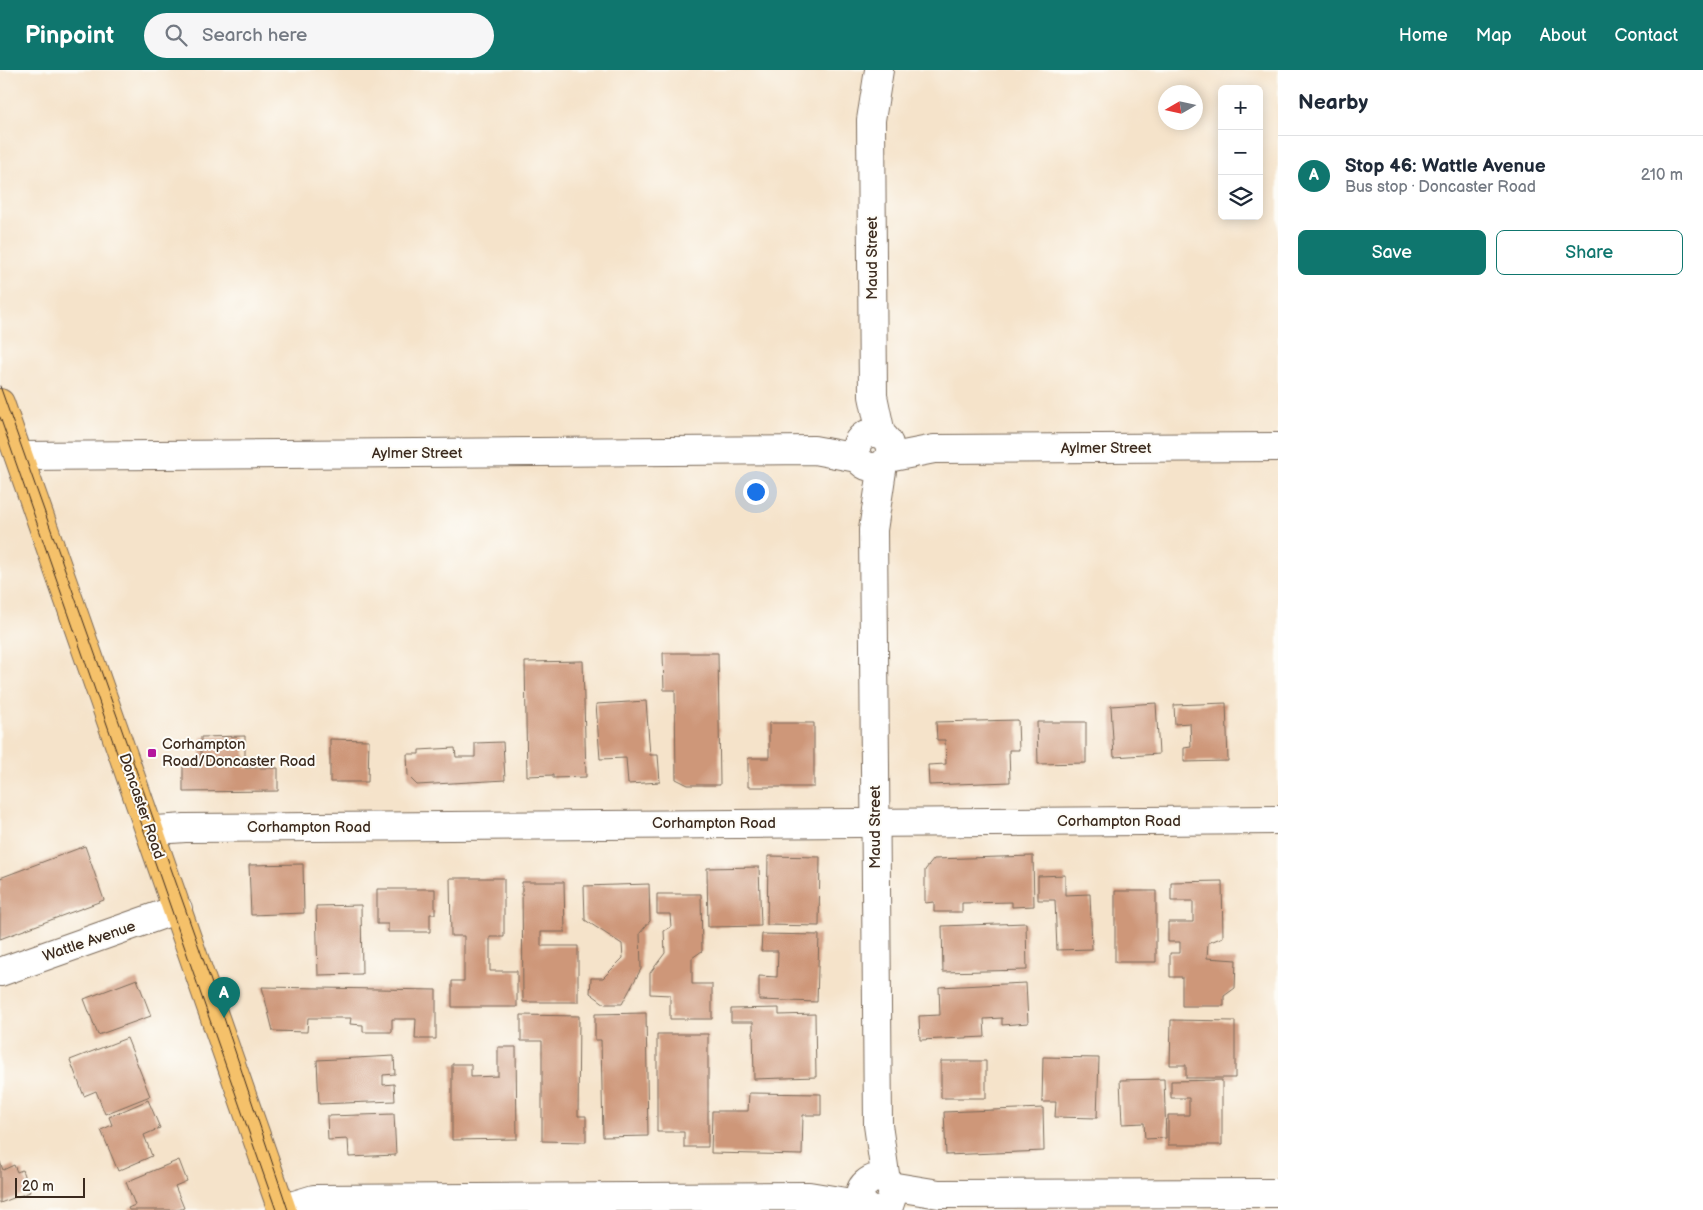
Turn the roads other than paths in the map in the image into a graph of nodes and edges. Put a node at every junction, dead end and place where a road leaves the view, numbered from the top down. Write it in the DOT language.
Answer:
graph roads {
  1 [pos="861,70"];
  2 [pos="879,70"];
  3 [pos="871,120"];
  4 [pos="0,403"];
  5 [pos="1278,448"];
  6 [pos="873,449"];
  7 [pos="19,456"];
  8 [pos="1278,820"];
  9 [pos="875,822"];
  10 [pos="151,832"];
  11 [pos="178,909"];
  12 [pos="0,972"];
  13 [pos="1278,1193"];
  14 [pos="877,1200"];
  15 [pos="282,1210"];
  1 -- 3 [label="street, Maud Street"];
  2 -- 3 [label="street, Maud Street"];
  3 -- 6 [label="street, Maud Street"];
  4 -- 7 [label="main road, Doncaster Road"];
  5 -- 6 [label="street, Aylmer Street"];
  6 -- 7 [label="street, Aylmer Street"];
  6 -- 9 [label="street, Maud Street"];
  7 -- 10 [label="main road, Doncaster Road"];
  8 -- 9 [label="street, Corhampton Road"];
  9 -- 10 [label="street, Corhampton Road"];
  9 -- 14 [label="street, Maud Street"];
  10 -- 11 [label="main road, Doncaster Road"];
  11 -- 12 [label="street, Wattle Avenue"];
  11 -- 15 [label="main road, Doncaster Road"];
  13 -- 14 [label="street"];
  14 -- 15 [label="street"];
}
